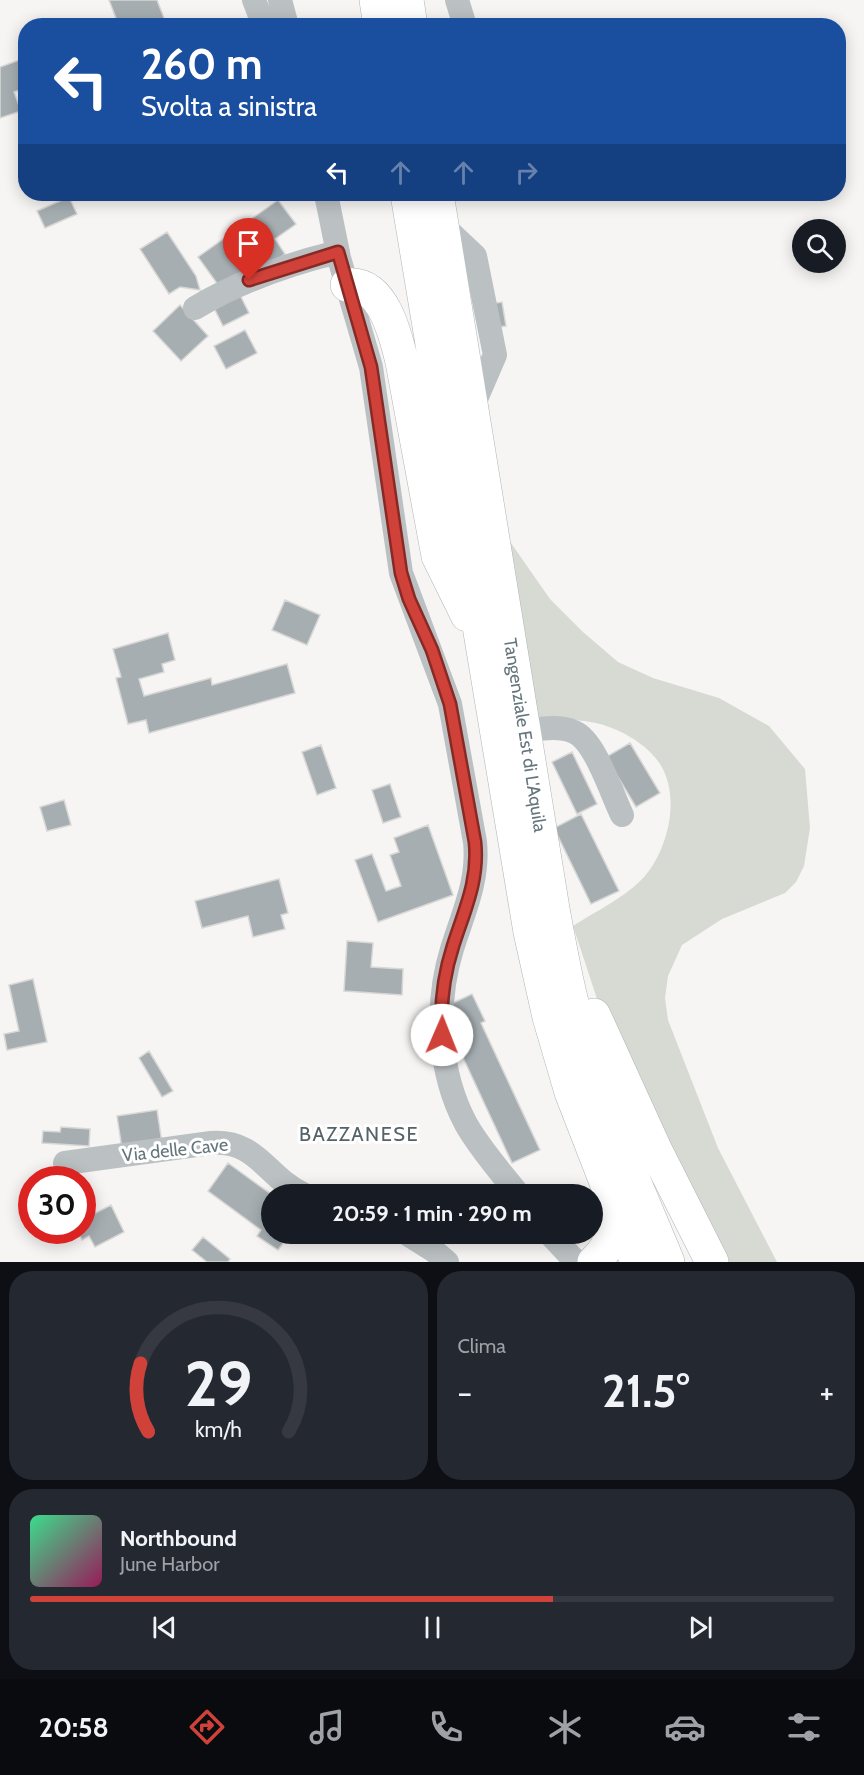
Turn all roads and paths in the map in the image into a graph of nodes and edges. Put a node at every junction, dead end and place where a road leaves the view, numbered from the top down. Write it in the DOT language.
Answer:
graph roads {
  1 [pos="254,0"];
  2 [pos="280,0"];
  3 [pos="376,0"];
  4 [pos="408,0"];
  5 [pos="457,0"];
  6 [pos="261,18"];
  7 [pos="285,18"];
  8 [pos="379,18"];
  9 [pos="410,18"];
  10 [pos="463,18"];
  11 [pos="327,201"];
  12 [pos="408,201"];
  13 [pos="439,209"];
  14 [pos="338,252"];
  15 [pos="347,285"];
  16 [pos="195,308"];
  17 [pos="480,637"];
  18 [pos="524,731"];
  19 [pos="621,815"];
  20 [pos="552,909"];
  21 [pos="65,1164"];
  22 [pos="287,1184"];
  23 [pos="511,1184"];
  24 [pos="613,1199"];
  25 [pos="424,1244"];
  26 [pos="559,1244"];
  27 [pos="447,1262"];
  28 [pos="576,1262"];
  29 [pos="594,1262"];
  30 [pos="637,1262"];
  31 [pos="668,1262"];
  32 [pos="712,1262"];
  1 -- 6 [label="street"];
  2 -- 7 [label="street"];
  3 -- 8 [label="highway"];
  4 -- 9 [label="highway"];
  5 -- 10 [label="street"];
  11 -- 14 [label="street"];
  12 -- 17 [label="highway, Tangenziale Est di L'Aquila"];
  13 -- 18 [label="highway, Tangenziale Est di L'Aquila"];
  14 -- 15 [label="street"];
  14 -- 16 [label="street"];
  15 -- 17 [label="highway"];
  15 -- 23 [label="street"];
  17 -- 24 [label="highway, Tangenziale Est di L'Aquila"];
  18 -- 19 [label="street"];
  18 -- 20 [label="highway, Tangenziale Est di L'Aquila"];
  20 -- 31 [label="highway, Tangenziale Est di L'Aquila"];
  20 -- 32 [label="highway"];
  21 -- 22 [label="street, Via delle Cave"];
  24 -- 29 [label="highway"];
  24 -- 30 [label="highway, Tangenziale Est di L'Aquila"];
  25 -- 27 [label="street"];
  26 -- 28 [label="street"];
}
